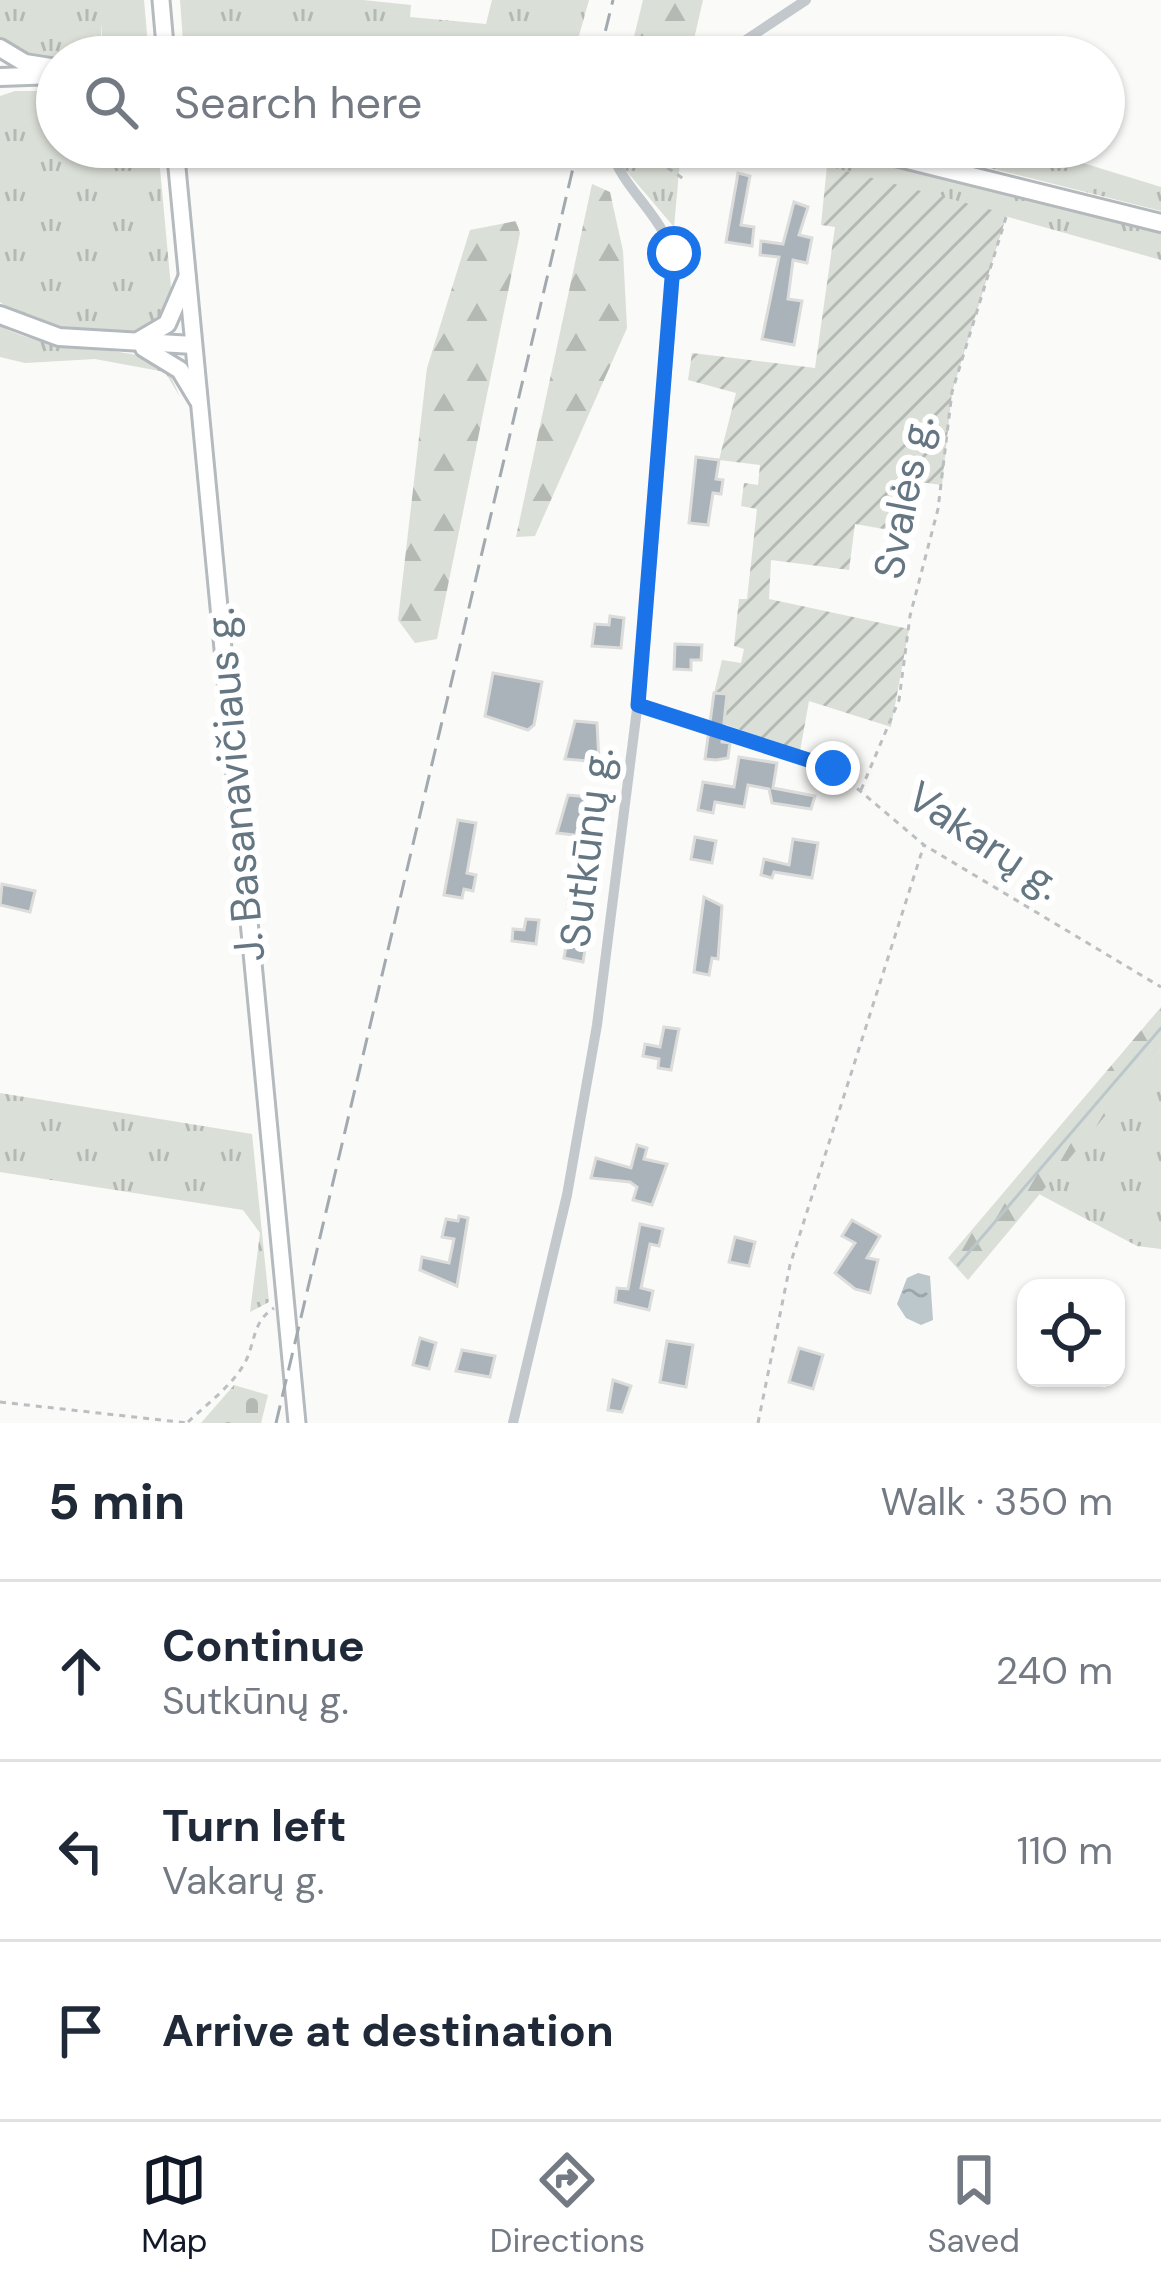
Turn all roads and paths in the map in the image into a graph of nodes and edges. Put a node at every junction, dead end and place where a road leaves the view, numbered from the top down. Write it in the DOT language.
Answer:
graph roads {
  1 [pos="161,0"];
  2 [pos="806,0"];
  3 [pos="164,36"];
  4 [pos="752,36"];
  5 [pos="0,48"];
  6 [pos="36,65"];
  7 [pos="36,76"];
  8 [pos="36,76"];
  9 [pos="0,77"];
  10 [pos="0,89"];
  11 [pos="177,168"];
  12 [pos="619,168"];
  13 [pos="670,168"];
  14 [pos="940,168"];
  15 [pos="685,180"];
  16 [pos="1007,214"];
  17 [pos="1161,223"];
  18 [pos="187,278"];
  19 [pos="0,315"];
  20 [pos="132,343"];
  21 [pos="193,345"];
  22 [pos="198,400"];
  23 [pos="638,705"];
  24 [pos="861,790"];
  25 [pos="924,845"];
  26 [pos="1161,987"];
  27 [pos="283,1304"];
  28 [pos="0,1402"];
  29 [pos="187,1423"];
  30 [pos="297,1423"];
  31 [pos="513,1423"];
  32 [pos="758,1423"];
  1 -- 3 [label="main road"];
  2 -- 4 [label="street"];
  5 -- 6 [label="highway"];
  7 -- 9 [label="highway"];
  8 -- 10 [label="highway"];
  11 -- 18 [label="main road, J. Basanavičiaus g."];
  12 -- 23 [label="street, Sutkūnų g."];
  13 -- 15 [label="path"];
  14 -- 17 [label="highway"];
  16 -- 24 [label="path, Svalės g."];
  18 -- 20 [label="highway"];
  18 -- 21 [label="main road, J. Basanavičiaus g."];
  19 -- 20 [label="highway"];
  20 -- 21 [label="highway"];
  20 -- 22 [label="highway"];
  21 -- 22 [label="main road, J. Basanavičiaus g."];
  22 -- 27 [label="main road, J. Basanavičiaus g."];
  23 -- 24 [label="path, Vakarų g."];
  23 -- 31 [label="street, Sutkūnų g."];
  24 -- 25 [label="path, Vakarų g."];
  25 -- 26 [label="path, Vakarų g."];
  25 -- 32 [label="path"];
  27 -- 29 [label="path"];
  27 -- 30 [label="main road, J. Basanavičiaus g."];
  28 -- 29 [label="path"];
}
